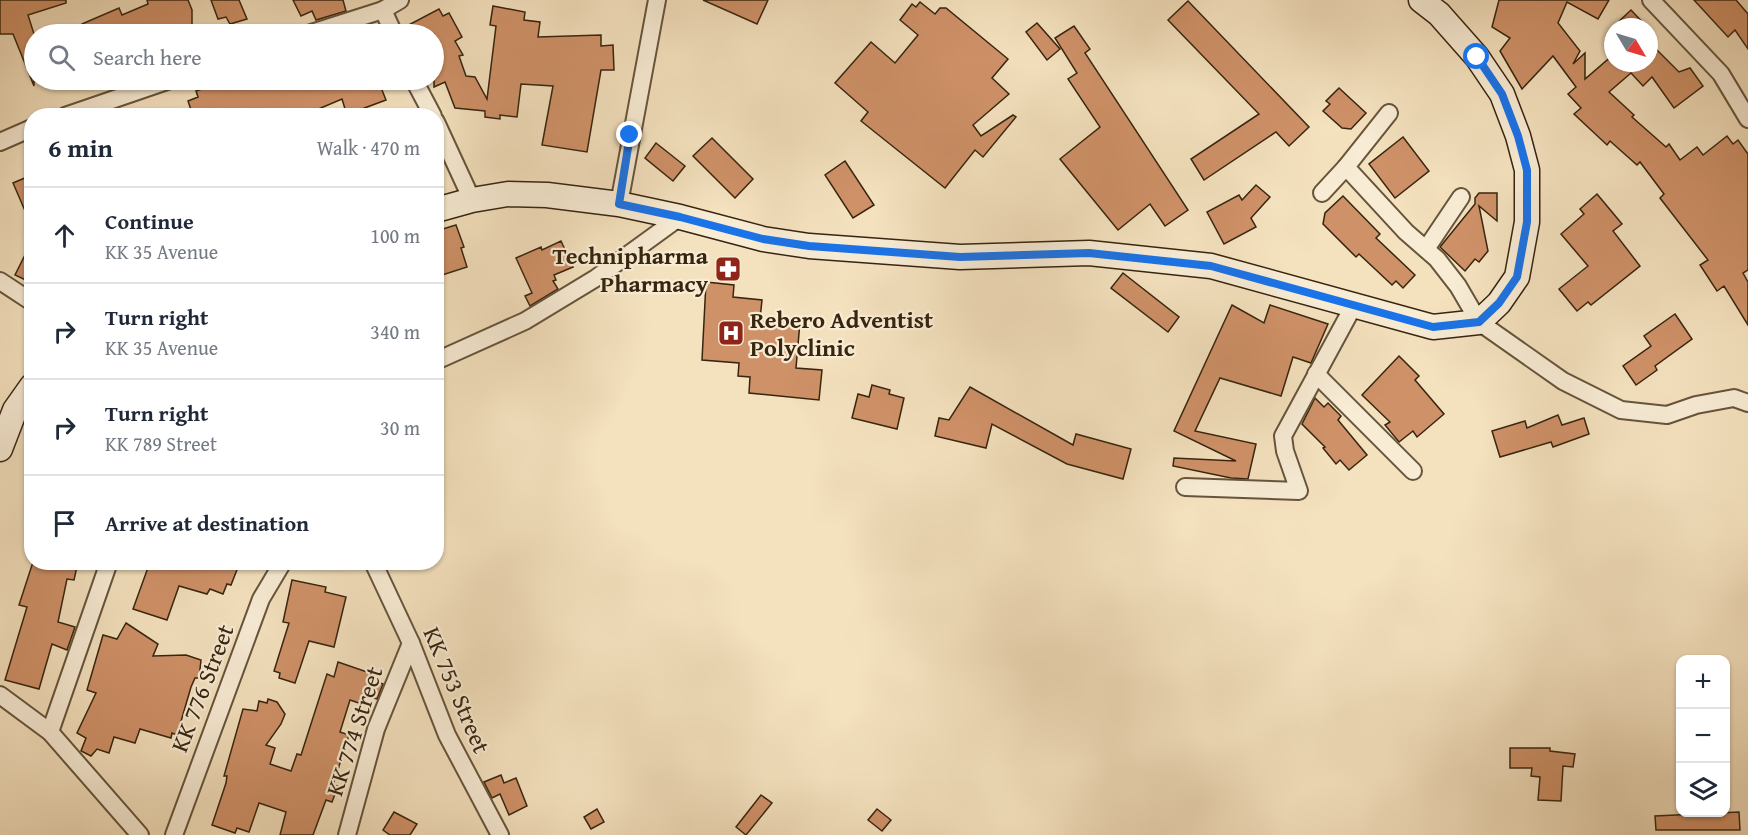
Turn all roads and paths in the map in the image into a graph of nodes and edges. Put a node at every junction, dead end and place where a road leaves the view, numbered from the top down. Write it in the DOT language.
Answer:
graph roads {
  1 [pos="400,0"];
  2 [pos="657,0"];
  3 [pos="1422,0"];
  4 [pos="1651,0"];
  5 [pos="383,10"];
  6 [pos="339,24"];
  7 [pos="389,24"];
  8 [pos="141,90"];
  9 [pos="419,90"];
  10 [pos="88,108"];
  11 [pos="429,108"];
  12 [pos="1389,113"];
  13 [pos="1748,119"];
  14 [pos="24,132"];
  15 [pos="444,139"];
  16 [pos="0,142"];
  17 [pos="1346,167"];
  18 [pos="1322,193"];
  19 [pos="1461,197"];
  20 [pos="472,200"];
  21 [pos="619,204"];
  22 [pos="444,208"];
  23 [pos="680,217"];
  24 [pos="1426,249"];
  25 [pos="0,281"];
  26 [pos="24,297"];
  27 [pos="1353,307"];
  28 [pos="1479,322"];
  29 [pos="444,357"];
  30 [pos="1316,374"];
  31 [pos="24,397"];
  32 [pos="1743,397"];
  33 [pos="0,449"];
  34 [pos="1413,471"];
  35 [pos="1185,487"];
  36 [pos="106,570"];
  37 [pos="278,570"];
  38 [pos="378,570"];
  39 [pos="411,643"];
  40 [pos="0,695"];
  41 [pos="50,732"];
  42 [pos="140,835"];
  43 [pos="174,835"];
  44 [pos="347,835"];
  45 [pos="500,835"];
  1 -- 5 [label="street"];
  2 -- 21 [label="street"];
  3 -- 28 [label="main road"];
  4 -- 13 [label="street"];
  5 -- 6 [label="street"];
  5 -- 7 [label="street"];
  8 -- 10 [label="street"];
  9 -- 11 [label="street"];
  12 -- 17 [label="street"];
  14 -- 16 [label="street"];
  15 -- 20 [label="street"];
  17 -- 18 [label="street"];
  17 -- 24 [label="street"];
  19 -- 24 [label="street"];
  20 -- 21 [label="main road"];
  20 -- 22 [label="main road"];
  21 -- 23 [label="main road"];
  23 -- 27 [label="main road"];
  23 -- 29 [label="street"];
  24 -- 28 [label="street"];
  25 -- 26 [label="street"];
  27 -- 28 [label="main road"];
  27 -- 30 [label="street"];
  28 -- 32 [label="street"];
  30 -- 34 [label="street"];
  30 -- 35 [label="street"];
  31 -- 33 [label="main road"];
  36 -- 41 [label="street"];
  37 -- 43 [label="street, KK 776 Street"];
  38 -- 39 [label="street, KK 753 Street"];
  39 -- 44 [label="street, KK 774 Street"];
  39 -- 45 [label="street, KK 753 Street"];
  40 -- 41 [label="street"];
  41 -- 42 [label="street"];
}
